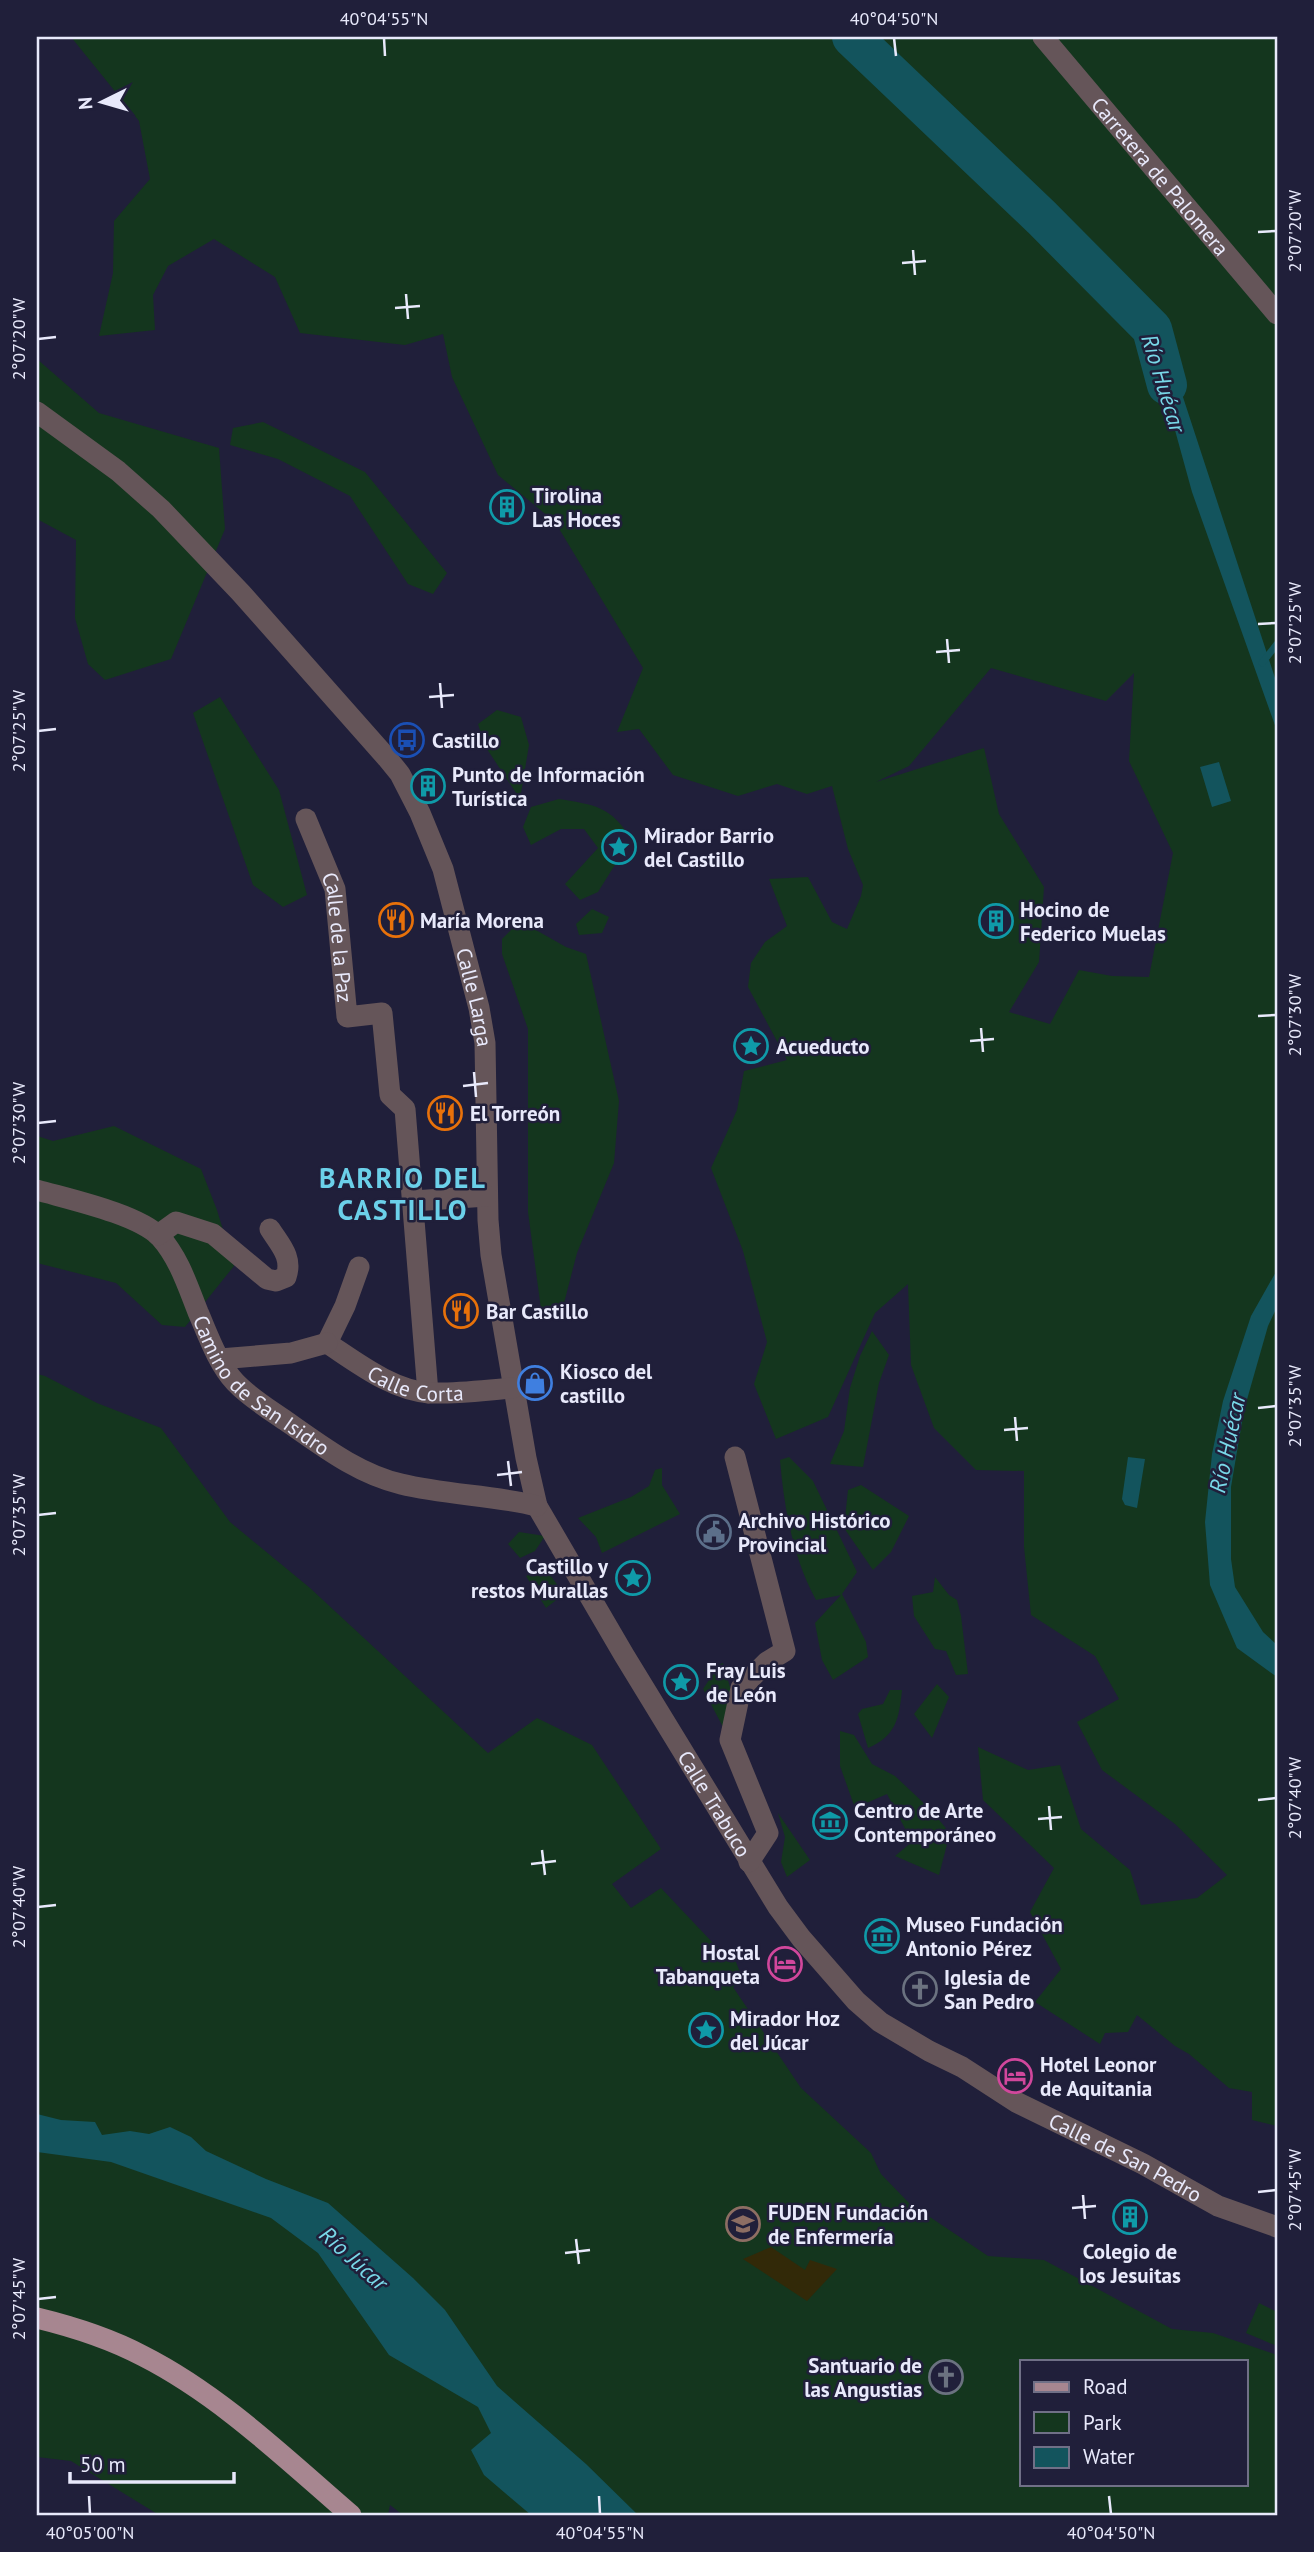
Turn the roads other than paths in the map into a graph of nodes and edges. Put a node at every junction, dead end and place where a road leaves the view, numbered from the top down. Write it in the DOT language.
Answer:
graph roads {
  1 [pos="1043,37"];
  2 [pos="1277,314"];
  3 [pos="37,412"];
  4 [pos="306,819"];
  5 [pos="37,1190"];
  6 [pos="487,1196"];
  7 [pos="413,1201"];
  8 [pos="270,1229"];
  9 [pos="158,1235"];
  10 [pos="359,1267"];
  11 [pos="327,1343"];
  12 [pos="220,1359"];
  13 [pos="513,1388"];
  14 [pos="428,1393"];
  15 [pos="735,1457"];
  16 [pos="537,1506"];
  17 [pos="749,1862"];
  18 [pos="942,2058"];
  19 [pos="1277,2227"];
  20 [pos="37,2318"];
  21 [pos="351,2515"];
  1 -- 2 [label="street, Carretera de Palomera"];
  3 -- 6 [label="street, Calle Larga"];
  4 -- 7 [label="street, Calle de la Paz"];
  5 -- 9 [label="street, Camino de San Isidro"];
  6 -- 7 [label="street"];
  6 -- 13 [label="street, Calle Larga"];
  7 -- 14 [label="street, Calle de la Paz"];
  8 -- 9 [label="street"];
  9 -- 12 [label="street, Camino de San Isidro"];
  10 -- 11 [label="street"];
  11 -- 12 [label="street"];
  11 -- 14 [label="street, Calle Corta"];
  12 -- 16 [label="street, Camino de San Isidro"];
  13 -- 14 [label="street, Calle Corta"];
  13 -- 16 [label="street, Calle Larga"];
  15 -- 17 [label="street"];
  16 -- 17 [label="street, Calle Trabuco"];
  17 -- 18 [label="street, Calle Trabuco"];
  18 -- 19 [label="street, Calle de San Pedro"];
  20 -- 21 [label="main road"];
}
